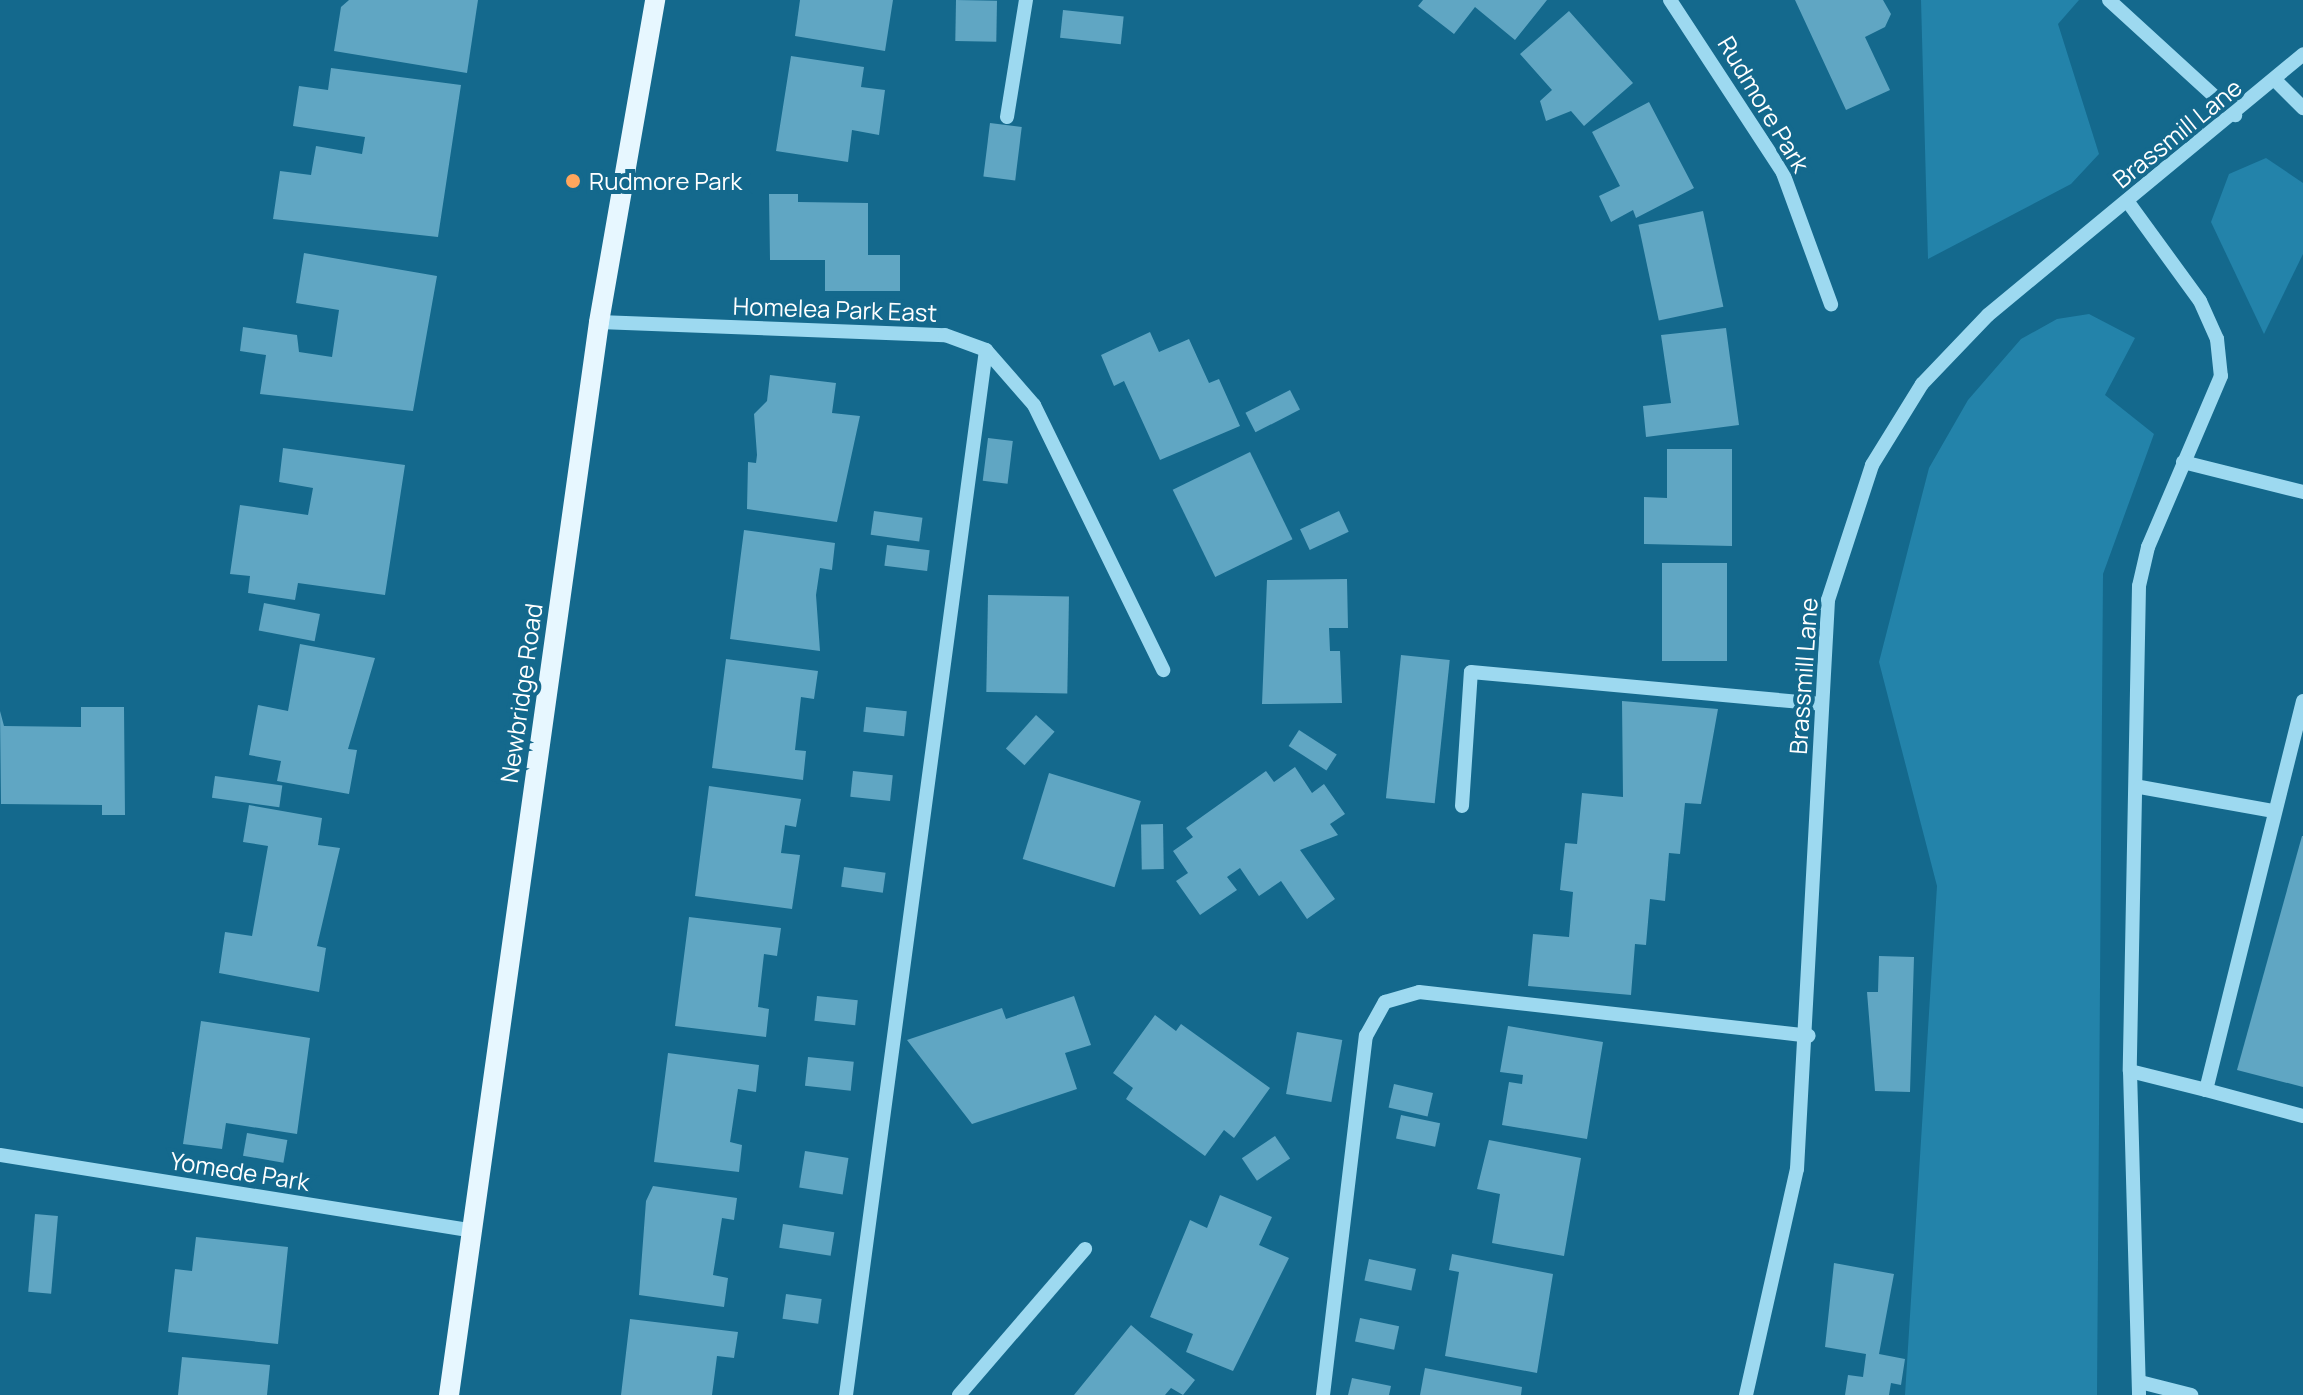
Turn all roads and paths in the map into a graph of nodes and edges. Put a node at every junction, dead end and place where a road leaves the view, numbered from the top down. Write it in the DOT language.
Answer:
graph roads {
  1 [pos="655,0"];
  2 [pos="1026,0"];
  3 [pos="1670,0"];
  4 [pos="1689,0"];
  5 [pos="2109,0"];
  6 [pos="1688,19"];
  7 [pos="2303,54"];
  8 [pos="2275,80"];
  9 [pos="2303,108"];
  10 [pos="2235,115"];
  11 [pos="1007,117"];
  12 [pos="2128,202"];
  13 [pos="1831,304"];
  14 [pos="599,322"];
  15 [pos="986,350"];
  16 [pos="2183,462"];
  17 [pos="2303,492"];
  18 [pos="1163,670"];
  19 [pos="2303,701"];
  20 [pos="1822,704"];
  21 [pos="2140,787"];
  22 [pos="1462,806"];
  23 [pos="2274,811"];
  24 [pos="1809,1036"];
  25 [pos="2130,1071"];
  26 [pos="2206,1090"];
  27 [pos="2303,1116"];
  28 [pos="0,1155"];
  29 [pos="473,1231"];
  30 [pos="1085,1249"];
  31 [pos="2140,1388"];
  32 [pos="449,1395"];
  33 [pos="846,1395"];
  34 [pos="959,1395"];
  35 [pos="1323,1395"];
  36 [pos="1746,1395"];
  37 [pos="2191,1395"];
  1 -- 14 [label="main road, Newbridge Road"];
  2 -- 11 [label="street"];
  3 -- 6 [label="street, Rudmore Park"];
  4 -- 6 [label="street"];
  5 -- 10 [label="street"];
  6 -- 13 [label="street, Rudmore Park"];
  7 -- 8 [label="street, Brassmill Lane"];
  8 -- 9 [label="street"];
  8 -- 10 [label="street, Brassmill Lane"];
  10 -- 12 [label="street, Brassmill Lane"];
  12 -- 16 [label="street"];
  12 -- 20 [label="street, Brassmill Lane"];
  14 -- 15 [label="street, Homelea Park East"];
  14 -- 29 [label="main road, Newbridge Road"];
  15 -- 18 [label="street, Homelea Park East"];
  15 -- 33 [label="street"];
  16 -- 17 [label="street"];
  16 -- 21 [label="street"];
  19 -- 23 [label="street"];
  20 -- 22 [label="street"];
  20 -- 24 [label="street, Brassmill Lane"];
  21 -- 23 [label="street"];
  21 -- 25 [label="street"];
  23 -- 26 [label="street"];
  24 -- 35 [label="street"];
  24 -- 36 [label="street, Brassmill Lane"];
  25 -- 26 [label="street"];
  25 -- 31 [label="street"];
  26 -- 27 [label="street"];
  28 -- 29 [label="street, Yomede Park"];
  29 -- 32 [label="main road, Newbridge Road"];
  30 -- 34 [label="street"];
  31 -- 37 [label="street"];
}
